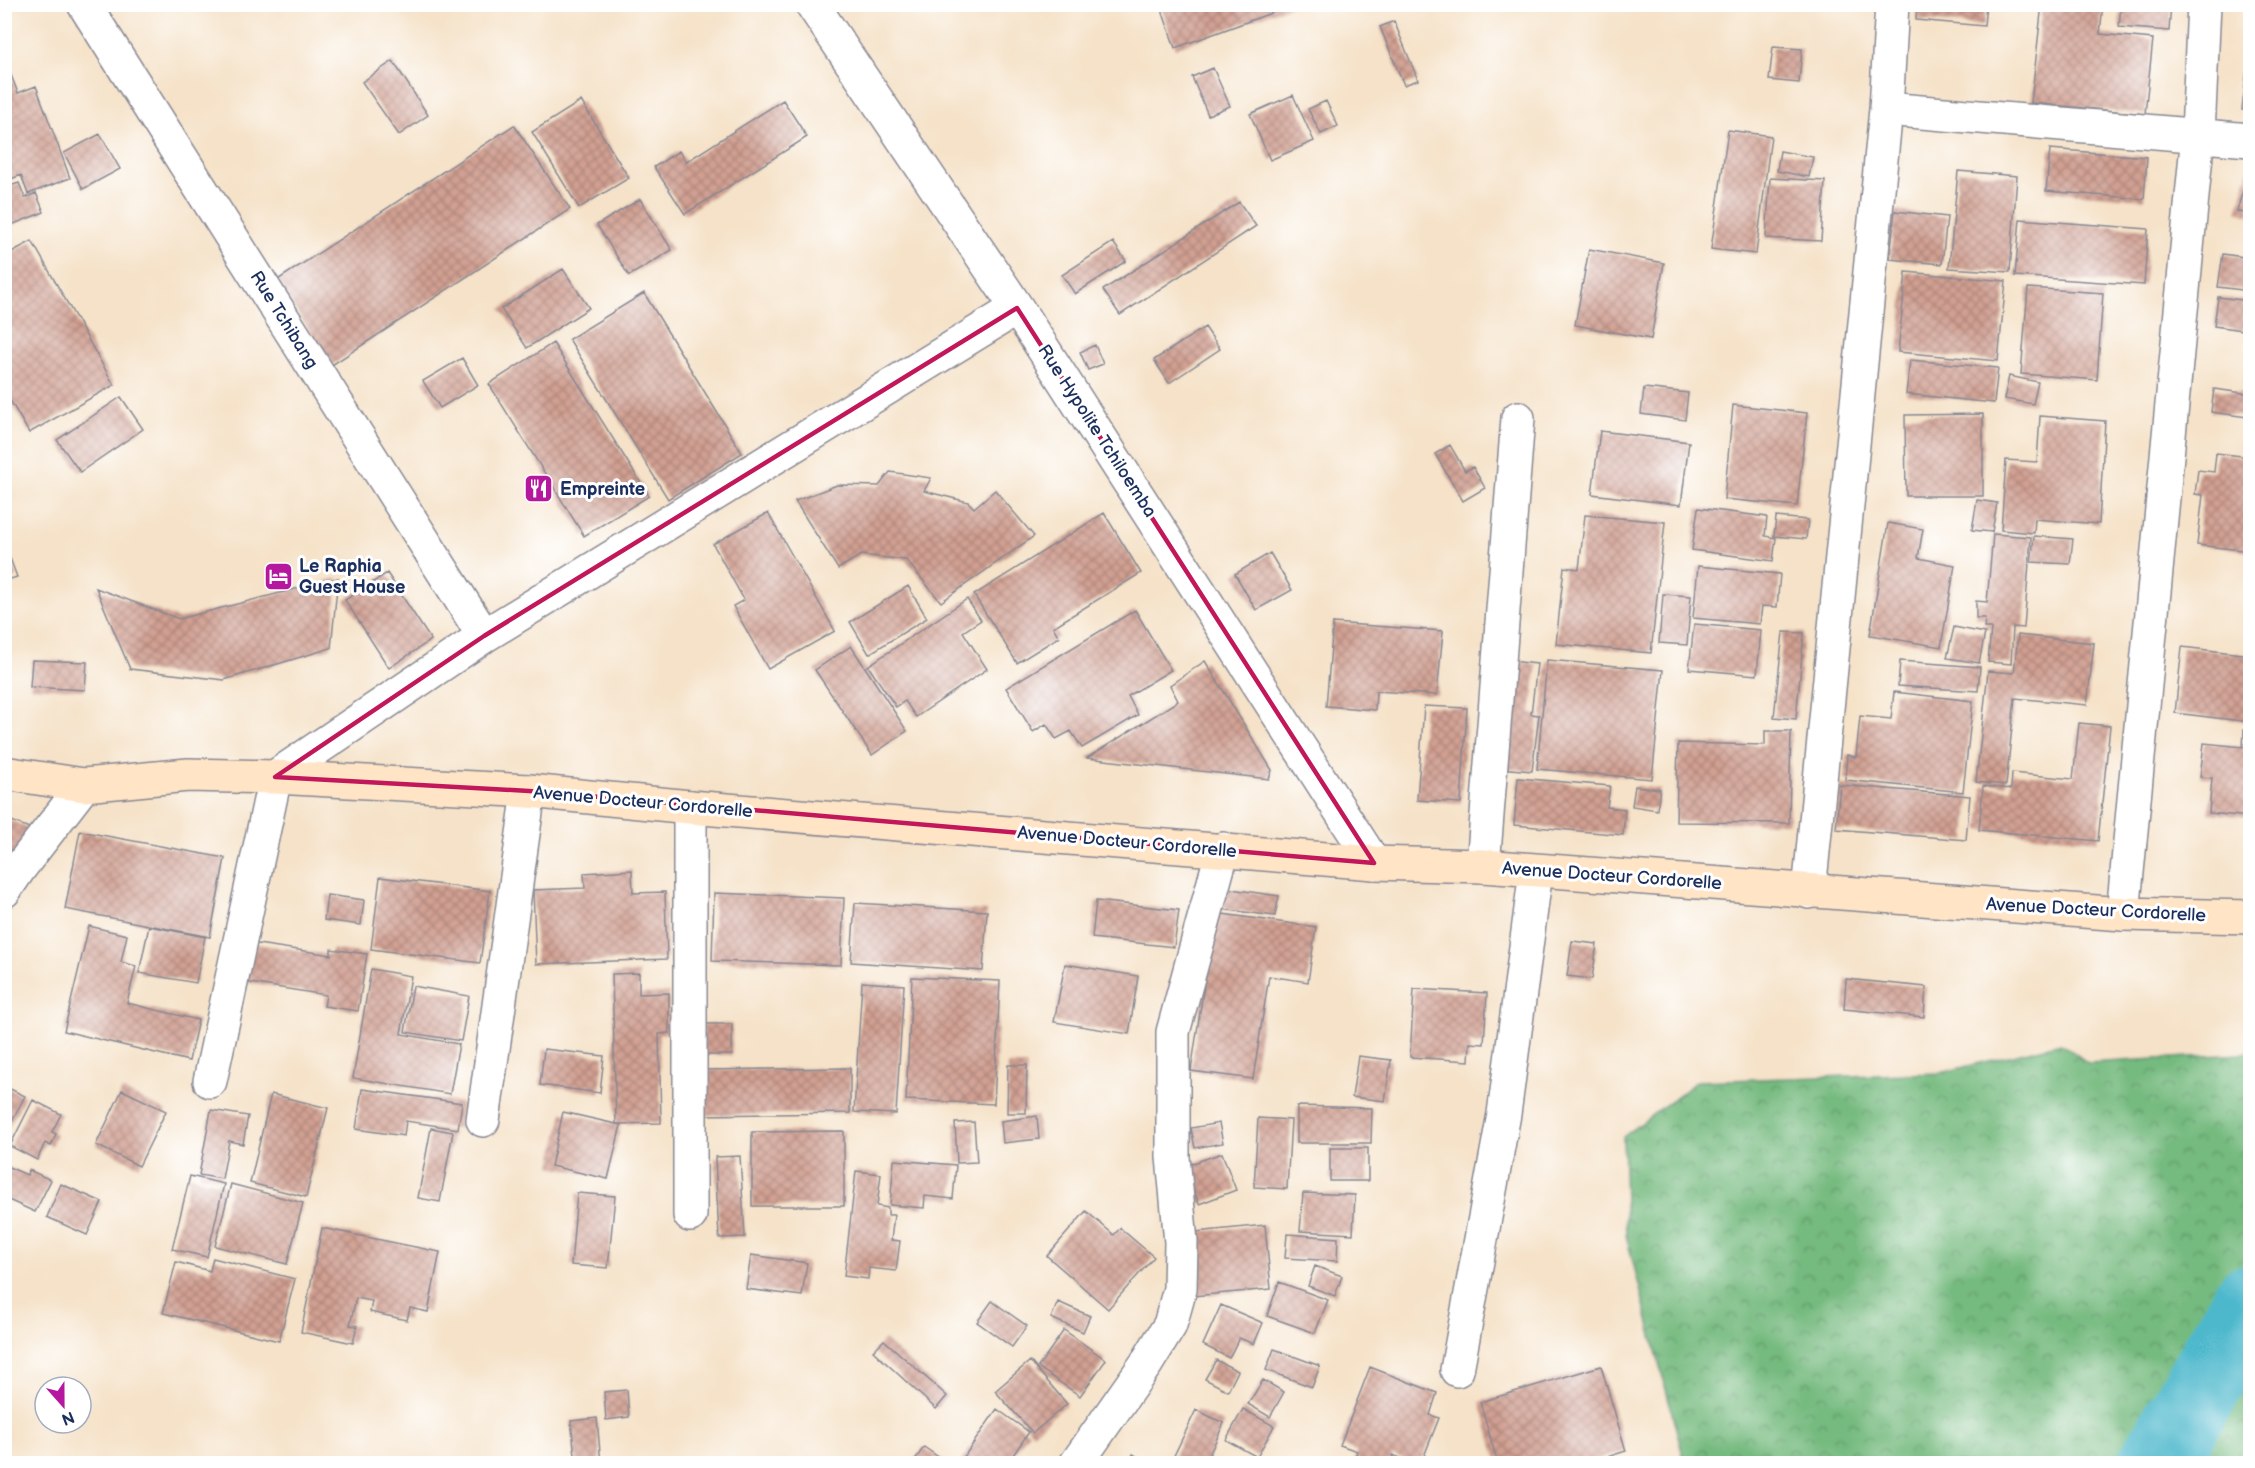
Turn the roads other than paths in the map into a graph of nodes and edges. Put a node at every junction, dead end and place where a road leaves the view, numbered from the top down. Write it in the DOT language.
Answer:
graph roads {
  1 [pos="84,4"];
  2 [pos="812,4"];
  3 [pos="1892,4"];
  4 [pos="2204,4"];
  5 [pos="1886,110"];
  6 [pos="2198,134"];
  7 [pos="2250,140"];
  8 [pos="1017,308"];
  9 [pos="1518,418"];
  10 [pos="484,636"];
  11 [pos="4,773"];
  12 [pos="275,777"];
  13 [pos="84,785"];
  14 [pos="529,791"];
  15 [pos="690,807"];
  16 [pos="1223,849"];
  17 [pos="1374,863"];
  18 [pos="1483,866"];
  19 [pos="1536,871"];
  20 [pos="4,891"];
  21 [pos="1809,892"];
  22 [pos="2123,914"];
  23 [pos="2250,917"];
  24 [pos="210,1081"];
  25 [pos="483,1120"];
  26 [pos="690,1215"];
  27 [pos="1456,1370"];
  28 [pos="1076,1464"];
  1 -- 10 [label="street, Rue Tchibang"];
  2 -- 8 [label="street, Rue Hypolite Tchiloemba"];
  3 -- 5 [label="street"];
  4 -- 6 [label="street"];
  5 -- 6 [label="street"];
  5 -- 21 [label="street"];
  6 -- 7 [label="street"];
  6 -- 22 [label="street"];
  8 -- 10 [label="street"];
  8 -- 17 [label="street, Rue Hypolite Tchiloemba"];
  9 -- 18 [label="street"];
  10 -- 12 [label="street"];
  11 -- 13 [label="street, Avenue Docteur Cordorelle"];
  12 -- 13 [label="street, Avenue Docteur Cordorelle"];
  12 -- 14 [label="street, Avenue Docteur Cordorelle"];
  12 -- 24 [label="street"];
  13 -- 20 [label="street"];
  14 -- 15 [label="street, Avenue Docteur Cordorelle"];
  14 -- 25 [label="street"];
  15 -- 16 [label="street, Avenue Docteur Cordorelle"];
  15 -- 26 [label="street"];
  16 -- 17 [label="street, Avenue Docteur Cordorelle"];
  16 -- 28 [label="street"];
  17 -- 18 [label="street, Avenue Docteur Cordorelle"];
  18 -- 19 [label="street, Avenue Docteur Cordorelle"];
  19 -- 21 [label="street, Avenue Docteur Cordorelle"];
  19 -- 27 [label="street"];
  21 -- 22 [label="street, Avenue Docteur Cordorelle"];
  22 -- 23 [label="street, Avenue Docteur Cordorelle"];
}
